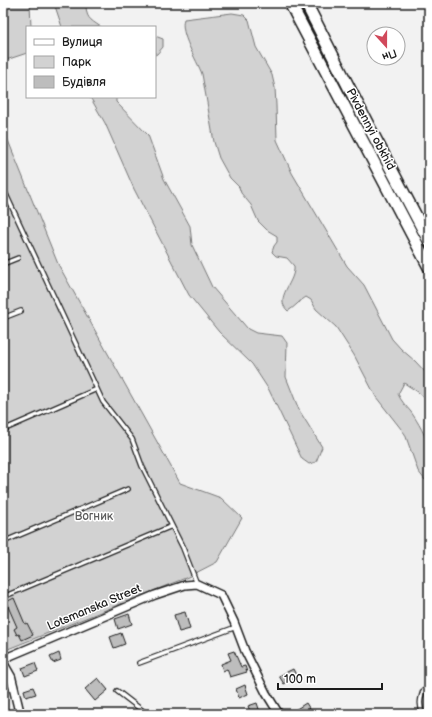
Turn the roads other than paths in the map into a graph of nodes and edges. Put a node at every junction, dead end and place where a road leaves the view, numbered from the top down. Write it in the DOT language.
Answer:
graph roads {
  1 [pos="290,3"];
  2 [pos="306,3"];
  3 [pos="3,188"];
  4 [pos="429,241"];
  5 [pos="18,258"];
  6 [pos="3,264"];
  7 [pos="429,267"];
  8 [pos="21,311"];
  9 [pos="3,318"];
  10 [pos="97,389"];
  11 [pos="3,430"];
  12 [pos="128,489"];
  13 [pos="172,526"];
  14 [pos="3,542"];
  15 [pos="197,584"];
  16 [pos="3,597"];
  17 [pos="236,627"];
  18 [pos="3,659"];
  19 [pos="3,663"];
  20 [pos="139,663"];
  21 [pos="429,690"];
  22 [pos="117,691"];
  23 [pos="20,714"];
  24 [pos="145,714"];
  25 [pos="279,714"];
  26 [pos="423,714"];
  1 -- 7 [label="main road, Pivdennyi obkhid"];
  2 -- 4 [label="main road, Pivdennyi obkhid"];
  3 -- 10 [label="lane"];
  5 -- 6 [label="lane"];
  8 -- 9 [label="lane"];
  10 -- 11 [label="lane"];
  10 -- 13 [label="lane"];
  12 -- 14 [label="lane"];
  13 -- 15 [label="lane"];
  13 -- 16 [label="lane"];
  15 -- 17 [label="street"];
  15 -- 18 [label="street, Lotsmanska Street"];
  17 -- 20 [label="lane"];
  17 -- 25 [label="street"];
  19 -- 23 [label="street"];
  21 -- 26 [label="lane"];
  22 -- 24 [label="lane"];
}
